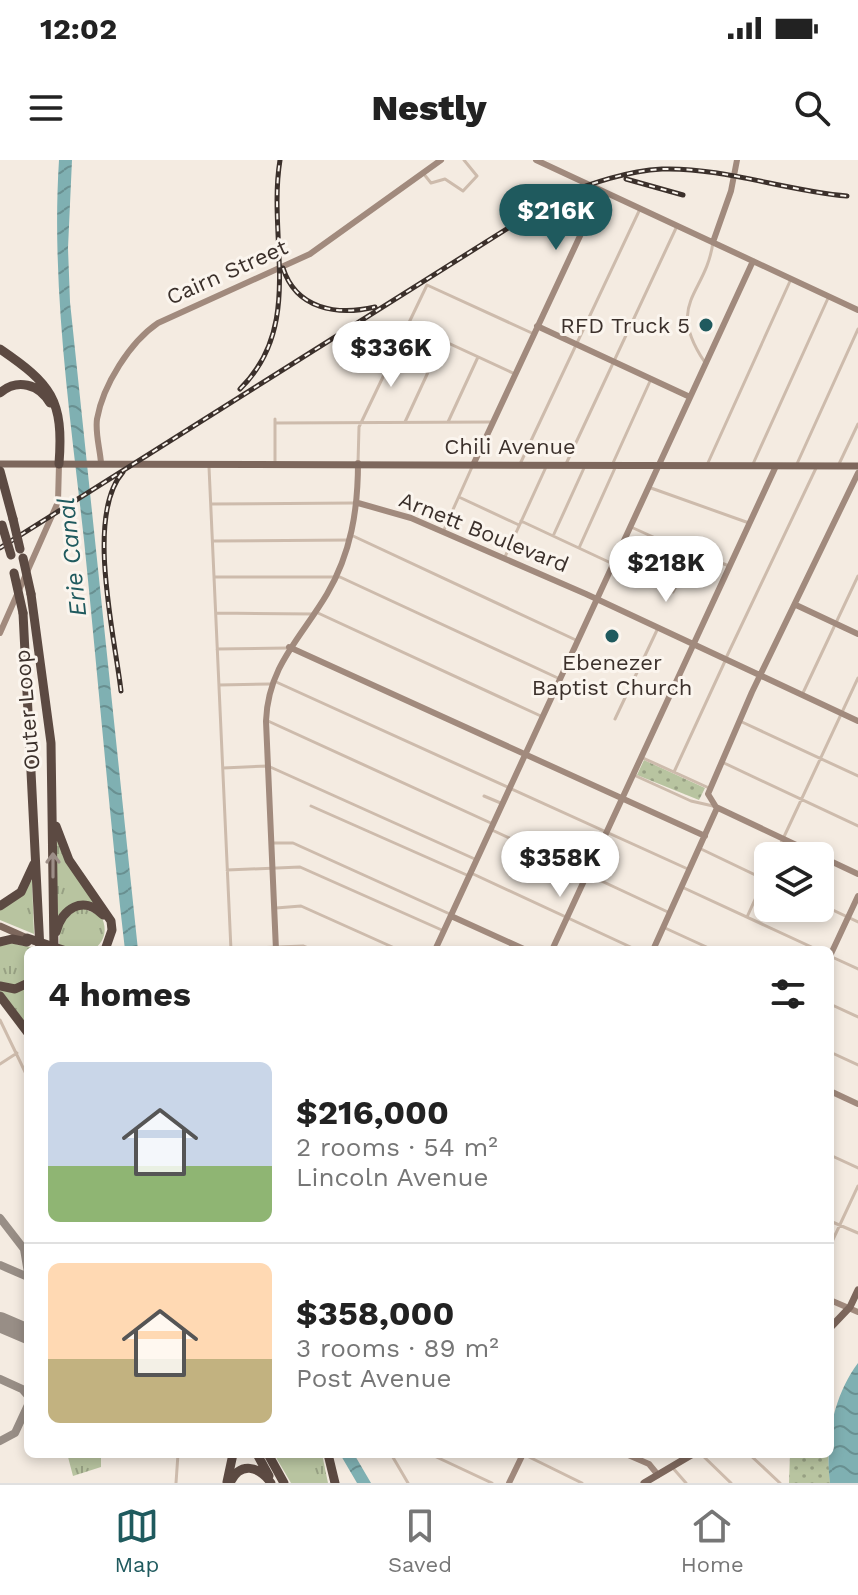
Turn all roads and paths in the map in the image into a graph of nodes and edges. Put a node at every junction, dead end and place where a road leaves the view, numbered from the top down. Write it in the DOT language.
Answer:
graph roads {
  1 [pos="441,160"];
  2 [pos="464,160"];
  3 [pos="536,160"];
  4 [pos="737,160"];
  5 [pos="423,173"];
  6 [pos="601,191"];
  7 [pos="640,209"];
  8 [pos="677,226"];
  9 [pos="713,242"];
  10 [pos="753,261"];
  11 [pos="791,279"];
  12 [pos="829,296"];
  13 [pos="858,310"];
  14 [pos="407,324"];
  15 [pos="537,326"];
  16 [pos="362,328"];
  17 [pos="858,329"];
  18 [pos="534,334"];
  19 [pos="443,341"];
  20 [pos="576,344"];
  21 [pos="397,345"];
  22 [pos="0,349"];
  23 [pos="478,357"];
  24 [pos="614,362"];
  25 [pos="706,362"];
  26 [pos="515,374"];
  27 [pos="651,379"];
  28 [pos="0,393"];
  29 [pos="690,397"];
  30 [pos="405,422"];
  31 [pos="448,422"];
  32 [pos="493,422"];
  33 [pos="361,423"];
  34 [pos="858,424"];
  35 [pos="97,463"];
  36 [pos="209,463"];
  37 [pos="275,463"];
  38 [pos="358,463"];
  39 [pos="474,463"];
  40 [pos="0,464"];
  41 [pos="64,464"];
  42 [pos="521,464"];
  43 [pos="548,464"];
  44 [pos="566,464"];
  45 [pos="585,464"];
  46 [pos="614,464"];
  47 [pos="660,465"];
  48 [pos="707,465"];
  49 [pos="753,465"];
  50 [pos="776,466"];
  51 [pos="796,466"];
  52 [pos="817,466"];
  53 [pos="838,466"];
  54 [pos="858,466"];
  55 [pos="858,473"];
  56 [pos="1,474"];
  57 [pos="649,487"];
  58 [pos="459,497"];
  59 [pos="358,503"];
  60 [pos="211,504"];
  61 [pos="1,520"];
  62 [pos="520,523"];
  63 [pos="749,523"];
  64 [pos="631,527"];
  65 [pos="443,532"];
  66 [pos="553,535"];
  67 [pos="351,538"];
  68 [pos="212,541"];
  69 [pos="579,548"];
  70 [pos="18,554"];
  71 [pos="693,555"];
  72 [pos="504,559"];
  73 [pos="614,564"];
  74 [pos="729,566"];
  75 [pos="336,576"];
  76 [pos="858,576"];
  77 [pos="214,577"];
  78 [pos="598,599"];
  79 [pos="796,605"];
  80 [pos="216,613"];
  81 [pos="315,613"];
  82 [pos="836,624"];
  83 [pos="658,628"];
  84 [pos="0,633"];
  85 [pos="858,634"];
  86 [pos="578,641"];
  87 [pos="692,643"];
  88 [pos="288,648"];
  89 [pos="217,649"];
  90 [pos="726,659"];
  91 [pos="761,676"];
  92 [pos="858,678"];
  93 [pos="560,679"];
  94 [pos="272,682"];
  95 [pos="219,685"];
  96 [pos="802,695"];
  97 [pos="842,713"];
  98 [pos="543,717"];
  99 [pos="615,719"];
  100 [pos="739,720"];
  101 [pos="266,721"];
  102 [pos="858,721"];
  103 [pos="526,754"];
  104 [pos="640,756"];
  105 [pos="820,759"];
  106 [pos="721,762"];
  107 [pos="268,766"];
  108 [pos="223,768"];
  109 [pos="674,772"];
  110 [pos="632,774"];
  111 [pos="858,776"];
  112 [pos="511,787"];
  113 [pos="709,789"];
  114 [pos="484,796"];
  115 [pos="622,797"];
  116 [pos="801,800"];
  117 [pos="702,801"];
  118 [pos="503,804"];
  119 [pos="52,805"];
  120 [pos="311,806"];
  121 [pos="717,808"];
  122 [pos="858,826"];
  123 [pos="492,827"];
  124 [pos="607,831"];
  125 [pos="705,836"];
  126 [pos="783,839"];
  127 [pos="782,842"];
  128 [pos="272,843"];
  129 [pos="699,848"];
  130 [pos="36,857"];
  131 [pos="477,860"];
  132 [pos="273,868"];
  133 [pos="227,870"];
  134 [pos="690,870"];
  135 [pos="586,874"];
  136 [pos="754,874"];
  137 [pos="858,874"];
  138 [pos="470,875"];
  139 [pos="682,887"];
  140 [pos="858,896"];
  141 [pos="754,903"];
  142 [pos="0,906"];
  143 [pos="275,908"];
  144 [pos="834,910"];
  145 [pos="670,913"];
  146 [pos="452,915"];
  147 [pos="567,917"];
  148 [pos="747,917"];
  149 [pos="848,917"];
  150 [pos="858,922"];
  151 [pos="0,926"];
  152 [pos="663,927"];
  153 [pos="444,931"];
  154 [pos="27,940"];
  155 [pos="0,942"];
  156 [pos="39,946"];
  157 [pos="46,946"];
  158 [pos="49,946"];
  159 [pos="52,946"];
  160 [pos="53,946"];
  161 [pos="100,946"];
  162 [pos="106,946"];
  163 [pos="231,946"];
  164 [pos="276,946"];
  165 [pos="390,946"];
  166 [pos="438,946"];
  167 [pos="518,946"];
  168 [pos="554,946"];
  169 [pos="629,946"];
  170 [pos="655,946"];
  171 [pos="704,946"];
  172 [pos="809,946"];
  173 [pos="834,947"];
  174 [pos="834,958"];
  175 [pos="858,969"];
  176 [pos="24,985"];
  177 [pos="0,986"];
  178 [pos="0,996"];
  179 [pos="834,1006"];
  180 [pos="858,1017"];
  181 [pos="0,1020"];
  182 [pos="24,1028"];
  183 [pos="17,1053"];
  184 [pos="834,1054"];
  185 [pos="0,1064"];
  186 [pos="858,1065"];
  187 [pos="24,1069"];
  188 [pos="834,1093"];
  189 [pos="858,1104"];
  190 [pos="834,1157"];
  191 [pos="858,1168"];
  192 [pos="858,1186"];
  193 [pos="834,1223"];
  194 [pos="840,1225"];
  195 [pos="858,1233"];
  196 [pos="834,1238"];
  197 [pos="858,1290"];
  198 [pos="834,1302"];
  199 [pos="848,1309"];
  200 [pos="858,1314"];
  201 [pos="834,1324"];
  202 [pos="178,1458"];
  203 [pos="232,1458"];
  204 [pos="259,1458"];
  205 [pos="271,1458"];
  206 [pos="327,1458"];
  207 [pos="393,1458"];
  208 [pos="439,1458"];
  209 [pos="521,1458"];
  210 [pos="531,1458"];
  211 [pos="635,1458"];
  212 [pos="687,1458"];
  213 [pos="705,1458"];
  214 [pos="753,1458"];
  215 [pos="672,1467"];
  216 [pos="658,1475"];
  217 [pos="176,1483"];
  218 [pos="228,1483"];
  219 [pos="272,1483"];
  220 [pos="284,1483"];
  221 [pos="333,1483"];
  222 [pos="408,1483"];
  223 [pos="492,1483"];
  224 [pos="509,1483"];
  225 [pos="582,1483"];
  226 [pos="644,1483"];
  227 [pos="651,1483"];
  228 [pos="686,1483"];
  229 [pos="731,1483"];
  230 [pos="780,1483"];
  1 -- 5 [label="street, Cairn Street"];
  2 -- 5 [label="street"];
  3 -- 6 [label="street"];
  4 -- 9 [label="street"];
  5 -- 35 [label="street, Cairn Street"];
  6 -- 7 [label="street"];
  6 -- 15 [label="street"];
  7 -- 8 [label="street"];
  7 -- 20 [label="street"];
  8 -- 9 [label="street"];
  8 -- 24 [label="street"];
  9 -- 10 [label="street"];
  9 -- 25 [label="street"];
  10 -- 11 [label="street"];
  10 -- 25 [label="street"];
  11 -- 12 [label="street"];
  11 -- 48 [label="street"];
  12 -- 13 [label="street"];
  12 -- 49 [label="street"];
  14 -- 18 [label="street"];
  14 -- 19 [label="street"];
  14 -- 21 [label="street"];
  15 -- 18 [label="street"];
  15 -- 20 [label="street"];
  16 -- 21 [label="street"];
  17 -- 51 [label="street"];
  18 -- 26 [label="street"];
  19 -- 23 [label="street"];
  19 -- 30 [label="street"];
  20 -- 24 [label="street"];
  20 -- 42 [label="street"];
  21 -- 33 [label="street"];
  22 -- 41 [label="highway"];
  23 -- 26 [label="street"];
  23 -- 31 [label="street"];
  24 -- 27 [label="street"];
  24 -- 44 [label="street"];
  25 -- 29 [label="street"];
  26 -- 32 [label="street"];
  27 -- 29 [label="street"];
  27 -- 46 [label="street"];
  28 -- 41 [label="highway"];
  29 -- 47 [label="street"];
  30 -- 31 [label="street"];
  30 -- 33 [label="street"];
  31 -- 32 [label="street"];
  32 -- 39 [label="street"];
  33 -- 37 [label="street"];
  33 -- 38 [label="street"];
  34 -- 53 [label="street"];
  35 -- 36 [label="main road, Chili Avenue"];
  35 -- 41 [label="main road, Chili Avenue"];
  36 -- 37 [label="main road, Chili Avenue"];
  36 -- 60 [label="street"];
  37 -- 38 [label="main road, Chili Avenue"];
  38 -- 39 [label="main road, Chili Avenue"];
  38 -- 59 [label="street"];
  39 -- 42 [label="main road, Chili Avenue"];
  39 -- 58 [label="street"];
  40 -- 41 [label="main road, Chili Avenue"];
  41 -- 84 [label="street"];
  42 -- 43 [label="main road, Chili Avenue"];
  43 -- 44 [label="main road, Chili Avenue"];
  43 -- 62 [label="street"];
  44 -- 45 [label="main road, Chili Avenue"];
  45 -- 46 [label="main road, Chili Avenue"];
  45 -- 66 [label="street"];
  46 -- 47 [label="main road, Chili Avenue"];
  46 -- 69 [label="street"];
  47 -- 48 [label="main road, Chili Avenue"];
  47 -- 57 [label="street"];
  48 -- 49 [label="main road, Chili Avenue"];
  49 -- 50 [label="main road, Chili Avenue"];
  50 -- 51 [label="main road, Chili Avenue"];
  50 -- 63 [label="street"];
  51 -- 52 [label="main road, Chili Avenue"];
  52 -- 53 [label="main road, Chili Avenue"];
  52 -- 90 [label="street"];
  53 -- 54 [label="main road, Chili Avenue"];
  55 -- 79 [label="street"];
  56 -- 70 [label="highway, Outer Loop, bridge"];
  57 -- 63 [label="street"];
  57 -- 64 [label="street"];
  58 -- 62 [label="street"];
  58 -- 65 [label="street"];
  59 -- 60 [label="street, Arnett Boulevard"];
  59 -- 65 [label="street, Arnett Boulevard"];
  59 -- 67 [label="street"];
  60 -- 68 [label="street"];
  61 -- 70 [label="highway, Outer Loop, bridge"];
  62 -- 66 [label="street"];
  62 -- 72 [label="street"];
  63 -- 74 [label="street"];
  64 -- 71 [label="street"];
  64 -- 73 [label="street"];
  65 -- 72 [label="street, Arnett Boulevard"];
  66 -- 69 [label="street"];
  67 -- 68 [label="street"];
  67 -- 75 [label="street"];
  67 -- 86 [label="street"];
  68 -- 77 [label="street"];
  69 -- 73 [label="street"];
  70 -- 119 [label="highway, Outer Loop, bridge"];
  70 -- 130 [label="highway, Outer Loop, bridge"];
  71 -- 73 [label="street"];
  71 -- 74 [label="street"];
  72 -- 78 [label="street, Arnett Boulevard"];
  73 -- 78 [label="street"];
  74 -- 87 [label="street"];
  75 -- 77 [label="street"];
  75 -- 81 [label="street"];
  75 -- 93 [label="street"];
  76 -- 82 [label="street"];
  77 -- 80 [label="street"];
  78 -- 83 [label="street, Arnett Boulevard"];
  78 -- 86 [label="street"];
  79 -- 82 [label="street"];
  79 -- 91 [label="street"];
  80 -- 81 [label="street"];
  80 -- 89 [label="street"];
  81 -- 88 [label="street"];
  81 -- 98 [label="street"];
  82 -- 85 [label="street"];
  82 -- 96 [label="street"];
  83 -- 87 [label="street, Arnett Boulevard"];
  83 -- 99 [label="street"];
  86 -- 93 [label="street"];
  87 -- 90 [label="street, Arnett Boulevard"];
  87 -- 104 [label="street"];
  88 -- 89 [label="street"];
  88 -- 94 [label="street"];
  88 -- 103 [label="street"];
  89 -- 95 [label="street"];
  90 -- 91 [label="street, Arnett Boulevard"];
  90 -- 109 [label="street"];
  91 -- 96 [label="street, Arnett Boulevard"];
  91 -- 100 [label="street"];
  92 -- 97 [label="street"];
  93 -- 98 [label="street"];
  94 -- 95 [label="street"];
  94 -- 101 [label="street"];
  94 -- 112 [label="street"];
  95 -- 108 [label="street"];
  96 -- 97 [label="street, Arnett Boulevard"];
  97 -- 102 [label="street, Arnett Boulevard"];
  97 -- 105 [label="street"];
  98 -- 103 [label="street"];
  100 -- 105 [label="street"];
  100 -- 106 [label="street"];
  101 -- 107 [label="street"];
  101 -- 123 [label="street"];
  103 -- 112 [label="street"];
  103 -- 115 [label="street"];
  104 -- 109 [label="street"];
  104 -- 110 [label="street"];
  105 -- 111 [label="street"];
  105 -- 116 [label="street"];
  106 -- 113 [label="street"];
  106 -- 116 [label="street"];
  107 -- 108 [label="street"];
  107 -- 128 [label="street"];
  107 -- 131 [label="street"];
  108 -- 133 [label="street"];
  109 -- 113 [label="street"];
  110 -- 115 [label="street"];
  110 -- 117 [label="street"];
  112 -- 118 [label="street"];
  112 -- 124 [label="street"];
  113 -- 117 [label="street"];
  113 -- 121 [label="street"];
  114 -- 118 [label="street"];
  115 -- 124 [label="street"];
  115 -- 125 [label="street"];
  116 -- 122 [label="street"];
  116 -- 126 [label="street"];
  117 -- 121 [label="street"];
  118 -- 123 [label="street"];
  159 -- 119 [label="highway, Outer Loop, one-way"];
  119 -- 162 [label="highway"];
  120 -- 138 [label="street"];
  121 -- 125 [label="street"];
  121 -- 126 [label="street"];
  123 -- 131 [label="street"];
  123 -- 135 [label="street"];
  124 -- 134 [label="street"];
  124 -- 135 [label="street"];
  125 -- 129 [label="street"];
  126 -- 127 [label="street"];
  126 -- 137 [label="street"];
  128 -- 132 [label="street"];
  128 -- 146 [label="street"];
  129 -- 134 [label="street"];
  129 -- 136 [label="street"];
  130 -- 142 [label="highway"];
  130 -- 156 [label="highway, Outer Loop"];
  131 -- 138 [label="street"];
  132 -- 133 [label="street"];
  132 -- 143 [label="street"];
  132 -- 153 [label="street"];
  133 -- 163 [label="street"];
  134 -- 139 [label="street"];
  135 -- 145 [label="street"];
  135 -- 147 [label="street"];
  138 -- 146 [label="street"];
  138 -- 147 [label="street"];
  139 -- 145 [label="street"];
  139 -- 148 [label="street"];
  140 -- 149 [label="street"];
  141 -- 148 [label="street"];
  143 -- 164 [label="street"];
  143 -- 165 [label="street"];
  144 -- 149 [label="street"];
  145 -- 152 [label="street"];
  146 -- 153 [label="street"];
  146 -- 167 [label="street"];
  147 -- 168 [label="street"];
  147 -- 169 [label="street"];
  148 -- 172 [label="street"];
  149 -- 150 [label="street"];
  149 -- 173 [label="street"];
  151 -- 154 [label="main road"];
  152 -- 170 [label="street"];
  152 -- 171 [label="street"];
  153 -- 166 [label="street"];
  154 -- 155 [label="highway"];
  154 -- 157 [label="highway, bridge"];
  154 -- 158 [label="highway, bridge"];
  160 -- 161 [label="highway"];
  174 -- 175 [label="street"];
  176 -- 177 [label="highway"];
  178 -- 182 [label="highway"];
  179 -- 180 [label="street"];
  181 -- 183 [label="street"];
  183 -- 185 [label="street"];
  183 -- 187 [label="street"];
  184 -- 186 [label="street"];
  188 -- 189 [label="street"];
  190 -- 191 [label="street"];
  192 -- 194 [label="street"];
  193 -- 194 [label="street"];
  194 -- 195 [label="street"];
  194 -- 196 [label="street"];
  197 -- 199 [label="main road"];
  198 -- 199 [label="street"];
  199 -- 200 [label="street"];
  199 -- 201 [label="main road"];
  202 -- 217 [label="street"];
  203 -- 218 [label="highway"];
  204 -- 219 [label="highway"];
  205 -- 220 [label="highway"];
  206 -- 221 [label="highway"];
  207 -- 222 [label="street"];
  208 -- 223 [label="street"];
  209 -- 224 [label="street"];
  210 -- 225 [label="street"];
  211 -- 216 [label="street"];
  212 -- 215 [label="main road"];
  213 -- 229 [label="street"];
  214 -- 230 [label="street"];
  215 -- 216 [label="main road"];
  215 -- 228 [label="street"];
  216 -- 226 [label="main road"];
  216 -- 227 [label="main road"];
  218 -- 219 [label="highway"];
}
